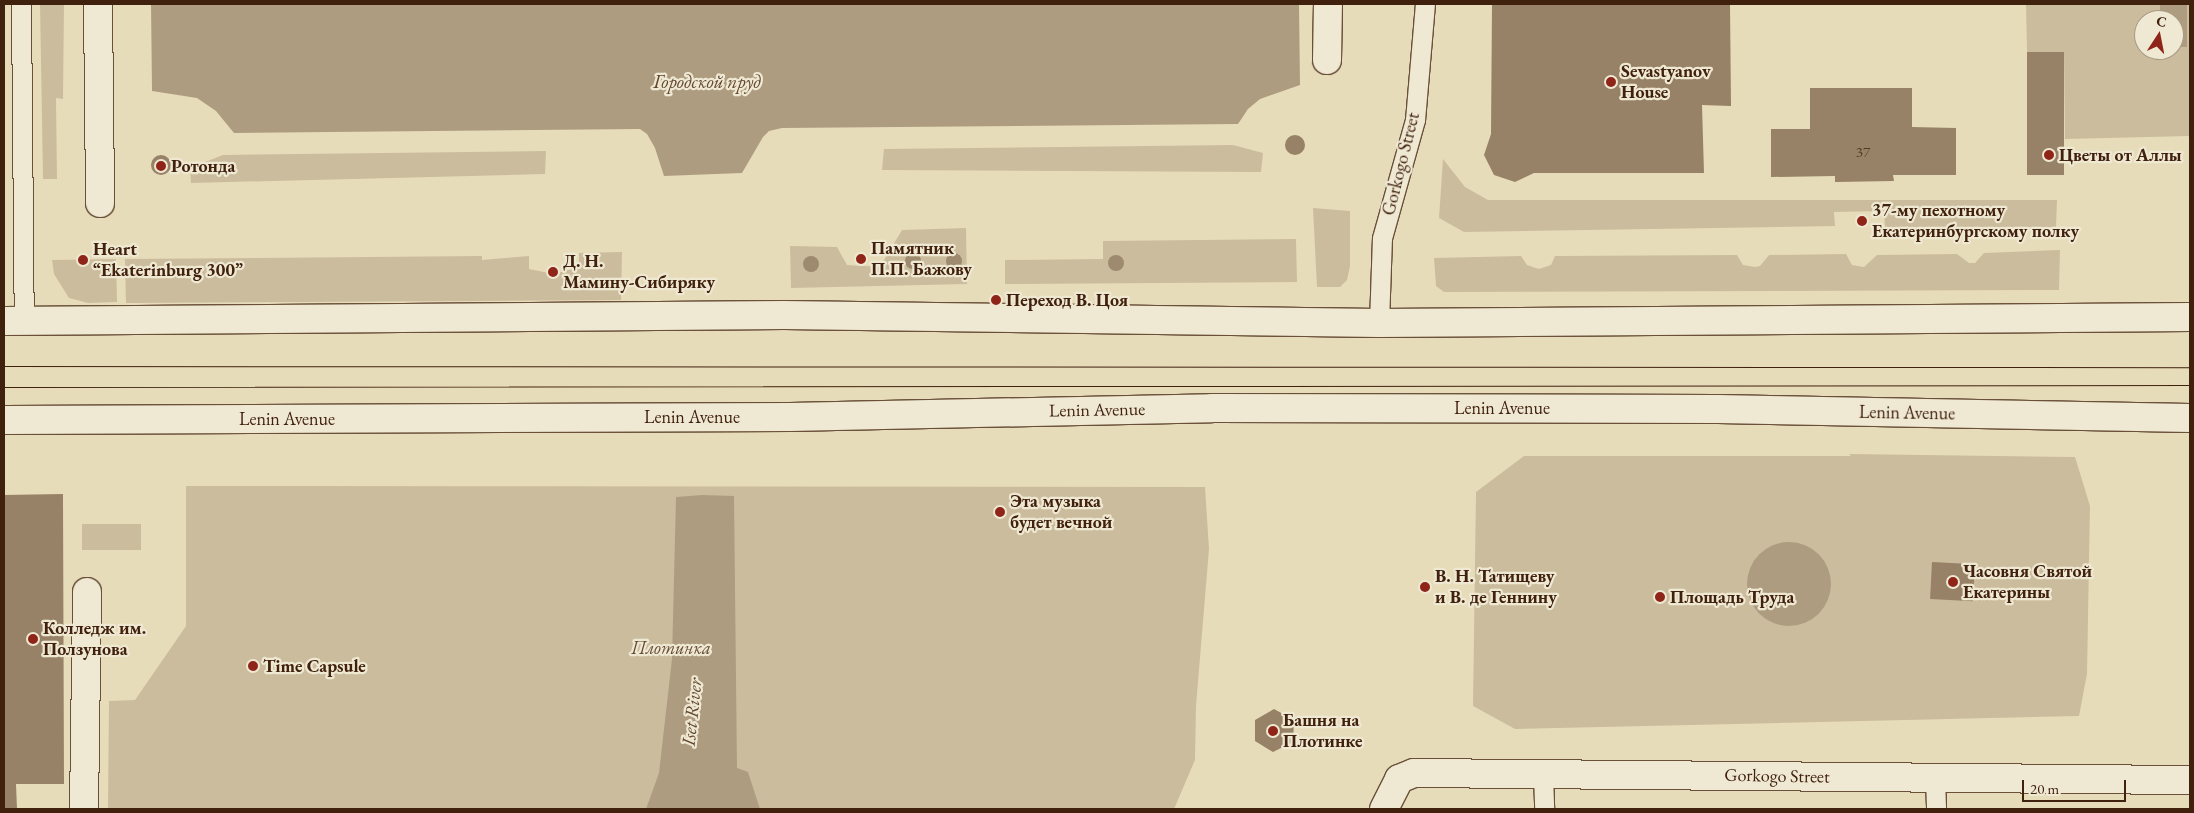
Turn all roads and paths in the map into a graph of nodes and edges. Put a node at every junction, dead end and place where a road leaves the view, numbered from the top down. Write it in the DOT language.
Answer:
graph roads {
  1 [pos="21,4"];
  2 [pos="98,4"];
  3 [pos="1328,4"];
  4 [pos="1425,4"];
  5 [pos="1327,60"];
  6 [pos="100,203"];
  7 [pos="2190,317"];
  8 [pos="14,321"];
  9 [pos="1379,323"];
  10 [pos="2190,418"];
  11 [pos="4,420"];
  12 [pos="87,592"];
  13 [pos="1543,774"];
  14 [pos="1935,778"];
  15 [pos="2190,780"];
  16 [pos="84,809"];
  17 [pos="1384,809"];
  18 [pos="1544,809"];
  19 [pos="1936,809"];
  1 -- 8 [label="lane"];
  2 -- 6 [label="main road"];
  3 -- 5 [label="main road"];
  4 -- 9 [label="lane, Gorkogo Street"];
  7 -- 9 [label="main road"];
  8 -- 9 [label="main road"];
  10 -- 11 [label="main road, Lenin Avenue"];
  12 -- 16 [label="main road"];
  13 -- 14 [label="main road, Gorkogo Street"];
  13 -- 17 [label="main road, Gorkogo Street"];
  13 -- 18 [label="lane"];
  14 -- 15 [label="main road, Gorkogo Street"];
  14 -- 19 [label="lane"];
}
